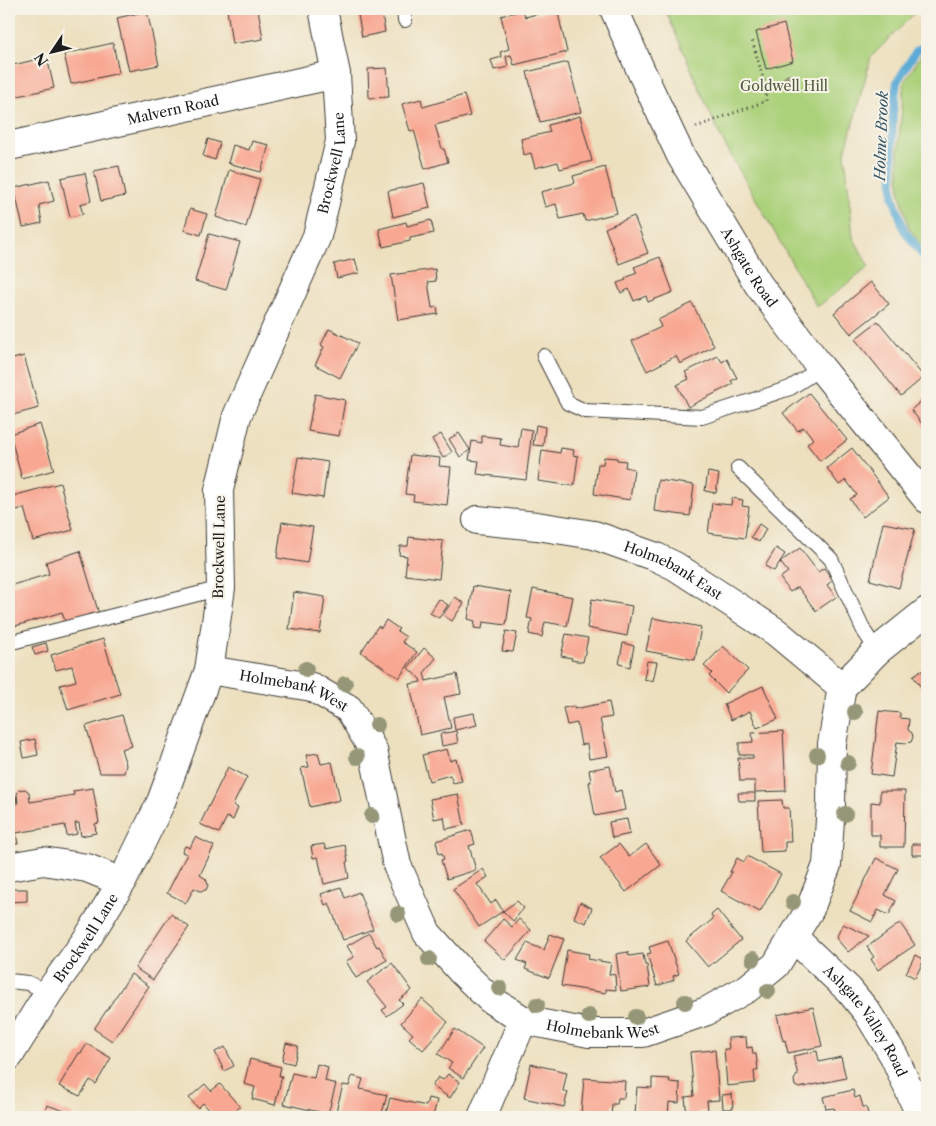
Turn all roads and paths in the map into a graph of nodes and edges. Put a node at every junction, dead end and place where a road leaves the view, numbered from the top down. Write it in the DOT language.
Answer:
graph roads {
  1 [pos="323,9"];
  2 [pos="614,9"];
  3 [pos="752,40"];
  4 [pos="336,74"];
  5 [pos="672,136"];
  6 [pos="9,146"];
  7 [pos="544,356"];
  8 [pos="821,368"];
  9 [pos="738,468"];
  10 [pos="927,498"];
  11 [pos="477,520"];
  12 [pos="221,588"];
  13 [pos="927,611"];
  14 [pos="16,641"];
  15 [pos="877,651"];
  16 [pos="208,670"];
  17 [pos="842,687"];
  18 [pos="9,868"];
  19 [pos="122,882"];
  20 [pos="793,937"];
  21 [pos="9,982"];
  22 [pos="49,992"];
  23 [pos="524,1020"];
  24 [pos="9,1056"];
  25 [pos="482,1117"];
  26 [pos="921,1117"];
  1 -- 4 [label="street, Brockwell Lane"];
  2 -- 5 [label="street, Ashgate Road"];
  3 -- 5 [label="path"];
  4 -- 6 [label="street, Malvern Road"];
  4 -- 12 [label="street, Brockwell Lane"];
  5 -- 8 [label="street, Ashgate Road"];
  7 -- 8 [label="lane"];
  8 -- 10 [label="street, Ashgate Road"];
  9 -- 15 [label="lane"];
  11 -- 17 [label="street, Holmebank East"];
  12 -- 14 [label="lane"];
  12 -- 16 [label="street, Brockwell Lane"];
  13 -- 15 [label="street"];
  15 -- 17 [label="street"];
  16 -- 19 [label="street, Brockwell Lane"];
  16 -- 23 [label="street, Holmebank West"];
  17 -- 20 [label="street, Holmebank West"];
  18 -- 19 [label="street"];
  19 -- 22 [label="street, Brockwell Lane"];
  20 -- 23 [label="street, Holmebank West"];
  20 -- 26 [label="street, Ashgate Valley Road"];
  21 -- 22 [label="lane"];
  22 -- 24 [label="street, Brockwell Lane"];
  23 -- 25 [label="street"];
}
